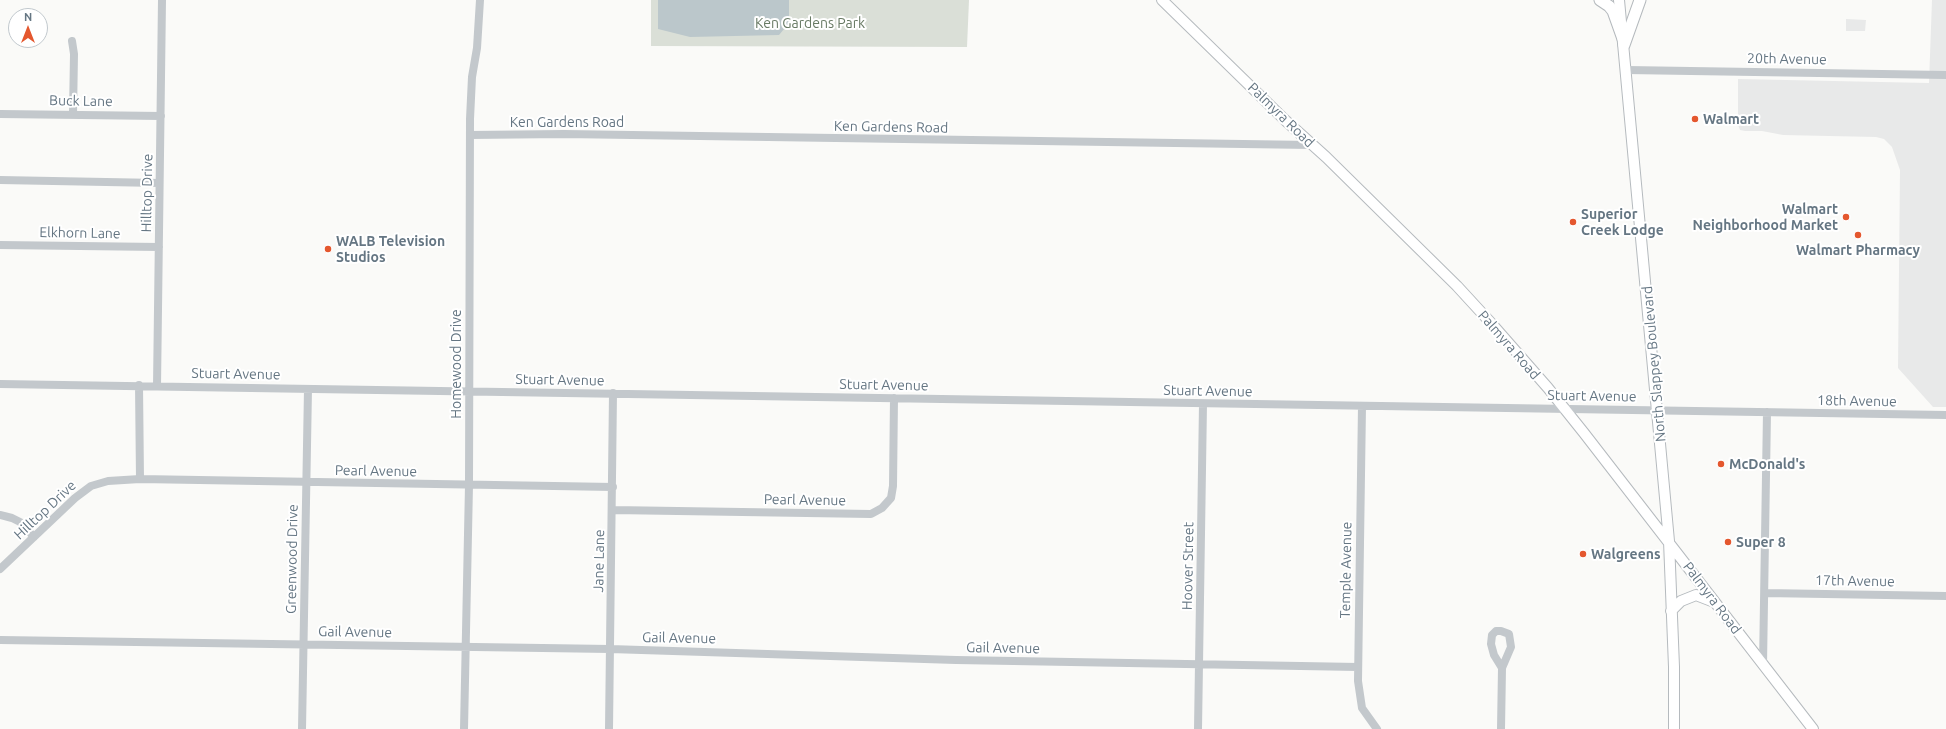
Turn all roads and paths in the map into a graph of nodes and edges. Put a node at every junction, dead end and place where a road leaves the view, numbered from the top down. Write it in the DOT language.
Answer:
graph roads {
  1 [pos="162,0"];
  2 [pos="480,0"];
  3 [pos="1162,0"];
  4 [pos="1600,0"];
  5 [pos="1619,0"];
  6 [pos="1640,0"];
  7 [pos="72,41"];
  8 [pos="1624,42"];
  9 [pos="1627,70"];
  10 [pos="1946,75"];
  11 [pos="0,114"];
  12 [pos="73,114"];
  13 [pos="161,116"];
  14 [pos="470,135"];
  15 [pos="1311,145"];
  16 [pos="0,180"];
  17 [pos="159,183"];
  18 [pos="0,245"];
  19 [pos="159,247"];
  20 [pos="0,384"];
  21 [pos="140,386"];
  22 [pos="157,386"];
  23 [pos="308,389"];
  24 [pos="469,391"];
  25 [pos="613,394"];
  26 [pos="894,398"];
  27 [pos="1203,404"];
  28 [pos="1362,406"];
  29 [pos="1564,408"];
  30 [pos="1658,410"];
  31 [pos="1767,412"];
  32 [pos="1946,415"];
  33 [pos="140,479"];
  34 [pos="306,483"];
  35 [pos="468,485"];
  36 [pos="613,487"];
  37 [pos="613,510"];
  38 [pos="0,516"];
  39 [pos="34,537"];
  40 [pos="1669,542"];
  41 [pos="0,570"];
  42 [pos="1765,593"];
  43 [pos="1946,596"];
  44 [pos="1715,603"];
  45 [pos="1671,610"];
  46 [pos="0,640"];
  47 [pos="303,645"];
  48 [pos="465,647"];
  49 [pos="610,649"];
  50 [pos="1200,663"];
  51 [pos="1763,665"];
  52 [pos="1358,667"];
  53 [pos="1502,668"];
  54 [pos="302,729"];
  55 [pos="464,729"];
  56 [pos="609,729"];
  57 [pos="1198,729"];
  58 [pos="1377,729"];
  59 [pos="1501,729"];
  60 [pos="1674,729"];
  61 [pos="1813,729"];
  1 -- 13 [label="street, Hilltop Drive"];
  2 -- 14 [label="street, Homewood Drive"];
  3 -- 15 [label="main road, Palmyra Road"];
  4 -- 8 [label="highway"];
  5 -- 8 [label="main road, North Slappey Boulevard"];
  6 -- 8 [label="highway"];
  7 -- 12 [label="street"];
  8 -- 9 [label="main road, North Slappey Boulevard"];
  9 -- 10 [label="street, 20th Avenue"];
  9 -- 30 [label="main road, North Slappey Boulevard"];
  11 -- 12 [label="street, Buck Lane"];
  12 -- 13 [label="street, Buck Lane"];
  13 -- 17 [label="street, Hilltop Drive"];
  14 -- 15 [label="street, Ken Gardens Road"];
  14 -- 24 [label="street, Homewood Drive"];
  15 -- 29 [label="main road, Palmyra Road"];
  16 -- 17 [label="street"];
  17 -- 19 [label="street, Hilltop Drive"];
  18 -- 19 [label="street, Elkhorn Lane"];
  19 -- 22 [label="street, Hilltop Drive"];
  20 -- 21 [label="street, Stuart Avenue"];
  21 -- 22 [label="street, Stuart Avenue"];
  21 -- 33 [label="street"];
  22 -- 23 [label="street, Stuart Avenue"];
  23 -- 24 [label="street, Stuart Avenue"];
  23 -- 34 [label="street, Greenwood Drive"];
  24 -- 25 [label="street, Stuart Avenue"];
  24 -- 35 [label="street, Homewood Drive"];
  25 -- 26 [label="street, Stuart Avenue"];
  25 -- 36 [label="street, Jane Lane"];
  26 -- 27 [label="street, Stuart Avenue"];
  26 -- 37 [label="street, Pearl Avenue"];
  27 -- 28 [label="street, Stuart Avenue"];
  27 -- 50 [label="street, Hoover Street"];
  28 -- 29 [label="street, Stuart Avenue"];
  28 -- 52 [label="street, Temple Avenue"];
  29 -- 30 [label="street, Stuart Avenue"];
  29 -- 40 [label="main road, Palmyra Road"];
  30 -- 31 [label="street, Stuart Avenue"];
  30 -- 40 [label="main road, North Slappey Boulevard"];
  31 -- 32 [label="street, 18th Avenue"];
  31 -- 42 [label="street"];
  33 -- 34 [label="street, Pearl Avenue"];
  33 -- 39 [label="street, Hilltop Drive"];
  34 -- 35 [label="street, Pearl Avenue"];
  34 -- 47 [label="street, Greenwood Drive"];
  35 -- 36 [label="street, Pearl Avenue"];
  35 -- 48 [label="street, Homewood Drive"];
  36 -- 37 [label="street, Jane Lane"];
  37 -- 49 [label="street, Jane Lane"];
  38 -- 39 [label="street"];
  39 -- 41 [label="street, Hilltop Drive"];
  40 -- 44 [label="main road, Palmyra Road"];
  40 -- 45 [label="main road, North Slappey Boulevard"];
  42 -- 43 [label="street, 17th Avenue"];
  42 -- 51 [label="street"];
  44 -- 45 [label="main road"];
  44 -- 51 [label="main road, Palmyra Road"];
  45 -- 60 [label="main road, North Slappey Boulevard"];
  46 -- 47 [label="street, Gail Avenue"];
  47 -- 48 [label="street, Gail Avenue"];
  47 -- 54 [label="street, Greenwood Drive"];
  48 -- 49 [label="street, Gail Avenue"];
  48 -- 55 [label="street, Homewood Drive"];
  49 -- 50 [label="street, Gail Avenue"];
  49 -- 56 [label="street, Jane Lane"];
  50 -- 52 [label="street, Gail Avenue"];
  50 -- 57 [label="street, Hoover Street"];
  51 -- 61 [label="main road, Palmyra Road"];
  52 -- 58 [label="street, Temple Avenue"];
  53 -- 59 [label="street"];
}
